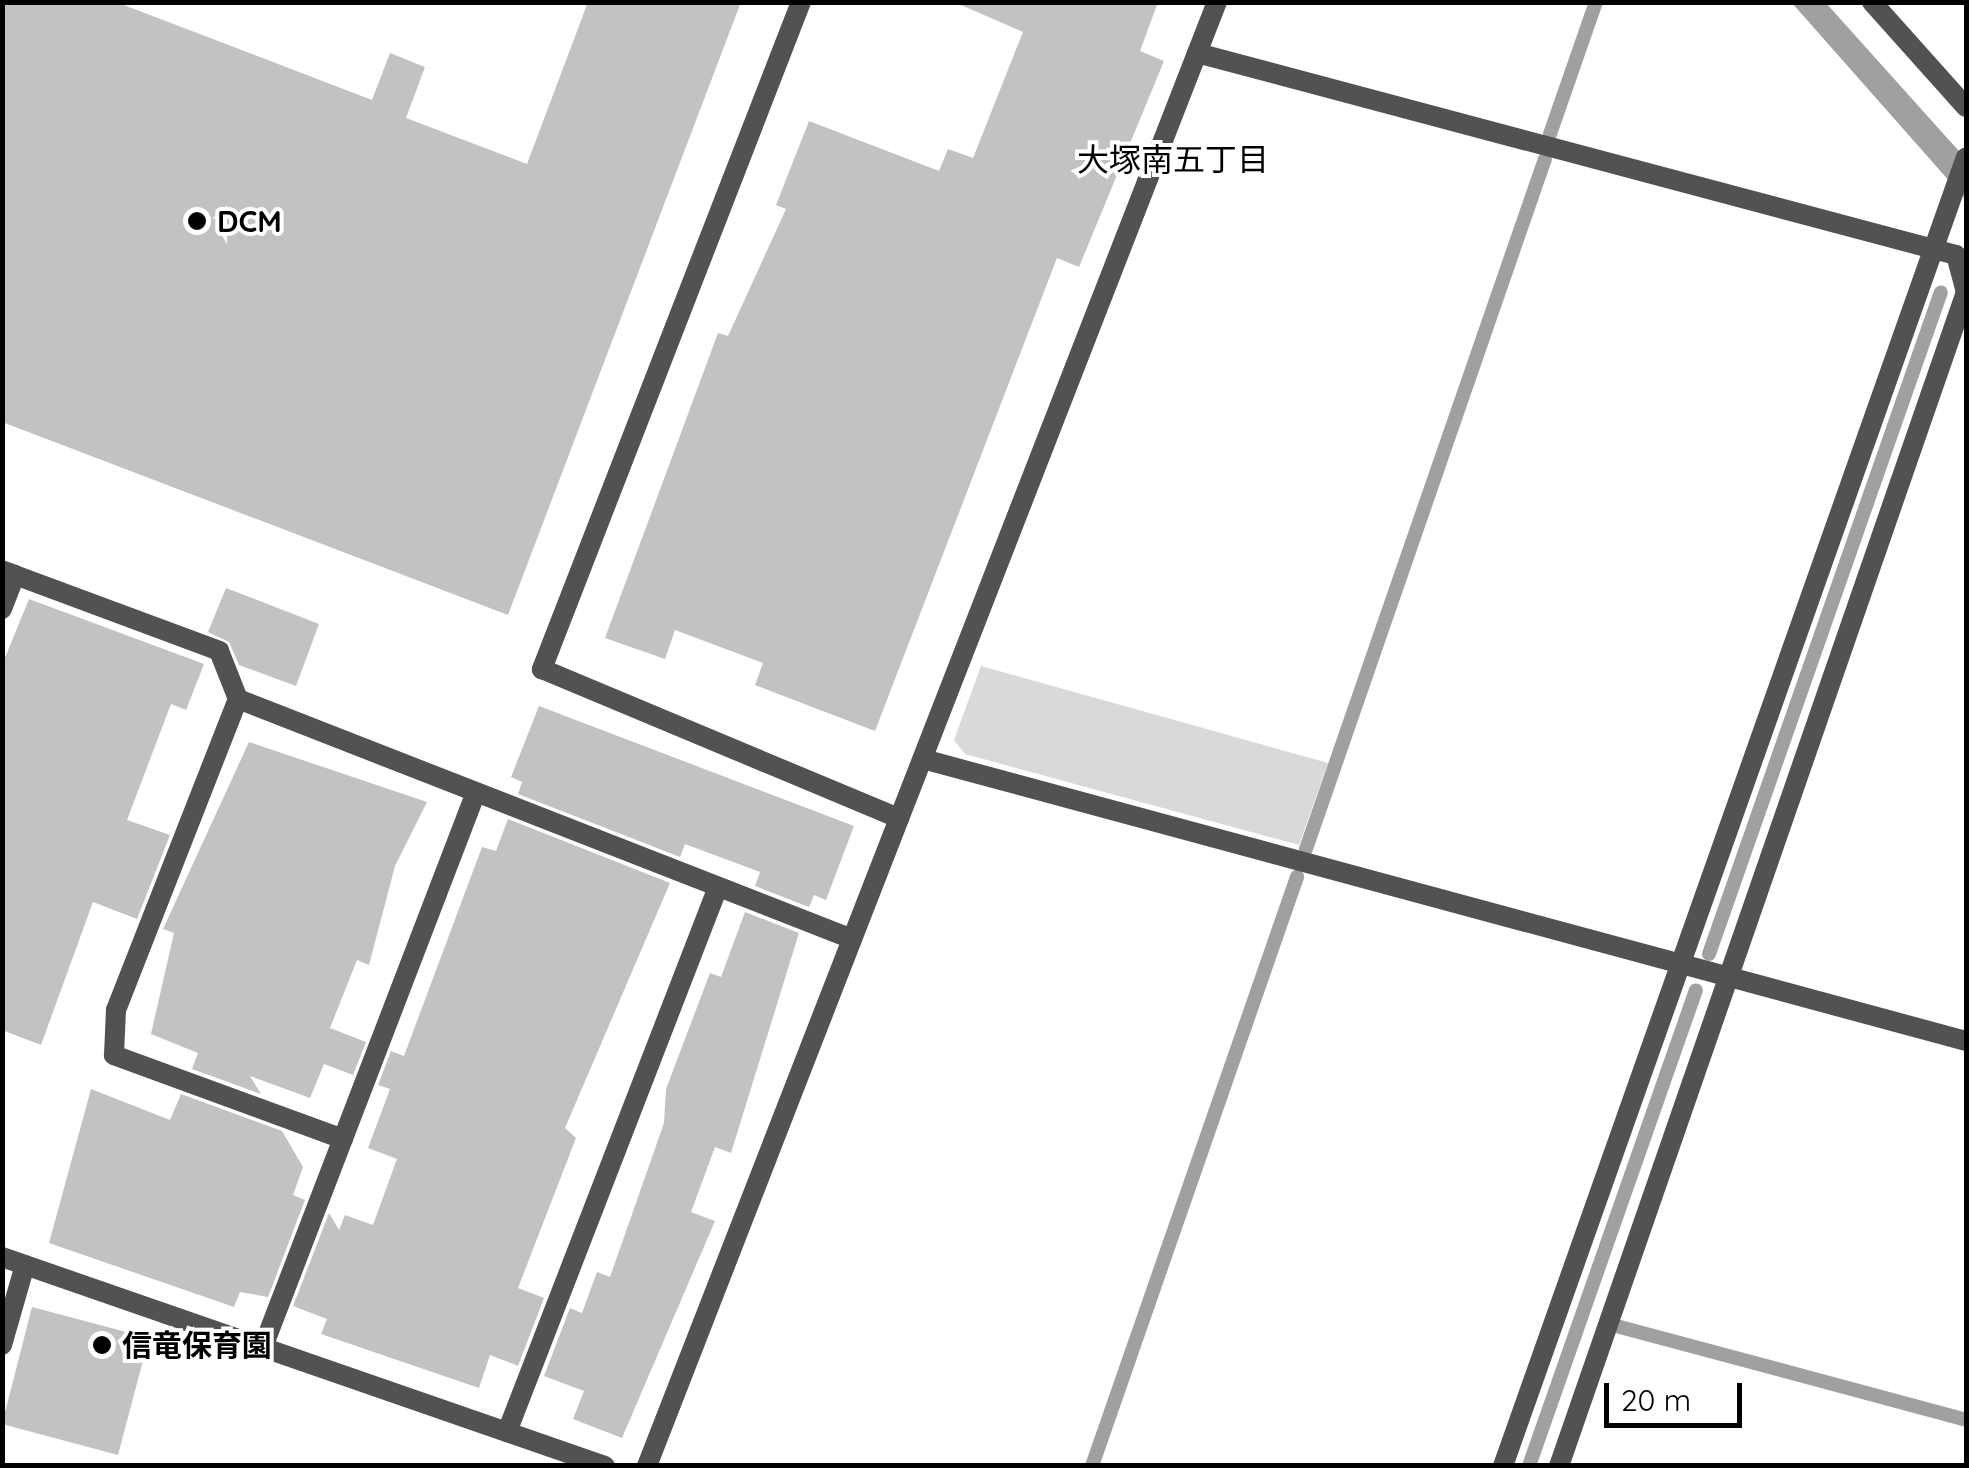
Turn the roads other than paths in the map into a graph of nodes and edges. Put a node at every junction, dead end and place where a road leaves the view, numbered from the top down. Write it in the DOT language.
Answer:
graph roads {
  1 [pos="801,2"];
  2 [pos="1217,2"];
  3 [pos="1872,2"];
  4 [pos="1197,52"];
  5 [pos="1966,107"];
  6 [pos="1966,157"];
  7 [pos="1928,247"];
  8 [pos="9,573"];
  9 [pos="2,609"];
  10 [pos="238,699"];
  11 [pos="922,759"];
  12 [pos="476,792"];
  13 [pos="899,818"];
  14 [pos="718,888"];
  15 [pos="852,939"];
  16 [pos="1676,963"];
  17 [pos="1729,977"];
  18 [pos="1966,1041"];
  19 [pos="343,1138"];
  20 [pos="2,1257"];
  21 [pos="25,1265"];
  22 [pos="2,1345"];
  23 [pos="262,1347"];
  24 [pos="507,1432"];
  25 [pos="605,1466"];
  26 [pos="647,1466"];
  27 [pos="1503,1466"];
  28 [pos="1559,1466"];
  1 -- 13 [label="street"];
  2 -- 4 [label="street"];
  3 -- 5 [label="street"];
  4 -- 7 [label="street"];
  4 -- 11 [label="street"];
  6 -- 7 [label="street"];
  7 -- 16 [label="street"];
  7 -- 17 [label="street"];
  8 -- 9 [label="street"];
  8 -- 10 [label="street"];
  10 -- 12 [label="street"];
  10 -- 19 [label="street"];
  11 -- 13 [label="street"];
  11 -- 16 [label="street"];
  12 -- 14 [label="street"];
  12 -- 19 [label="street"];
  13 -- 15 [label="street"];
  14 -- 15 [label="street"];
  14 -- 24 [label="street"];
  15 -- 26 [label="street"];
  16 -- 17 [label="street"];
  16 -- 27 [label="street"];
  17 -- 18 [label="street"];
  17 -- 28 [label="street"];
  19 -- 23 [label="street"];
  20 -- 21 [label="street"];
  21 -- 22 [label="street"];
  21 -- 23 [label="street"];
  23 -- 24 [label="street"];
  24 -- 25 [label="street"];
}
